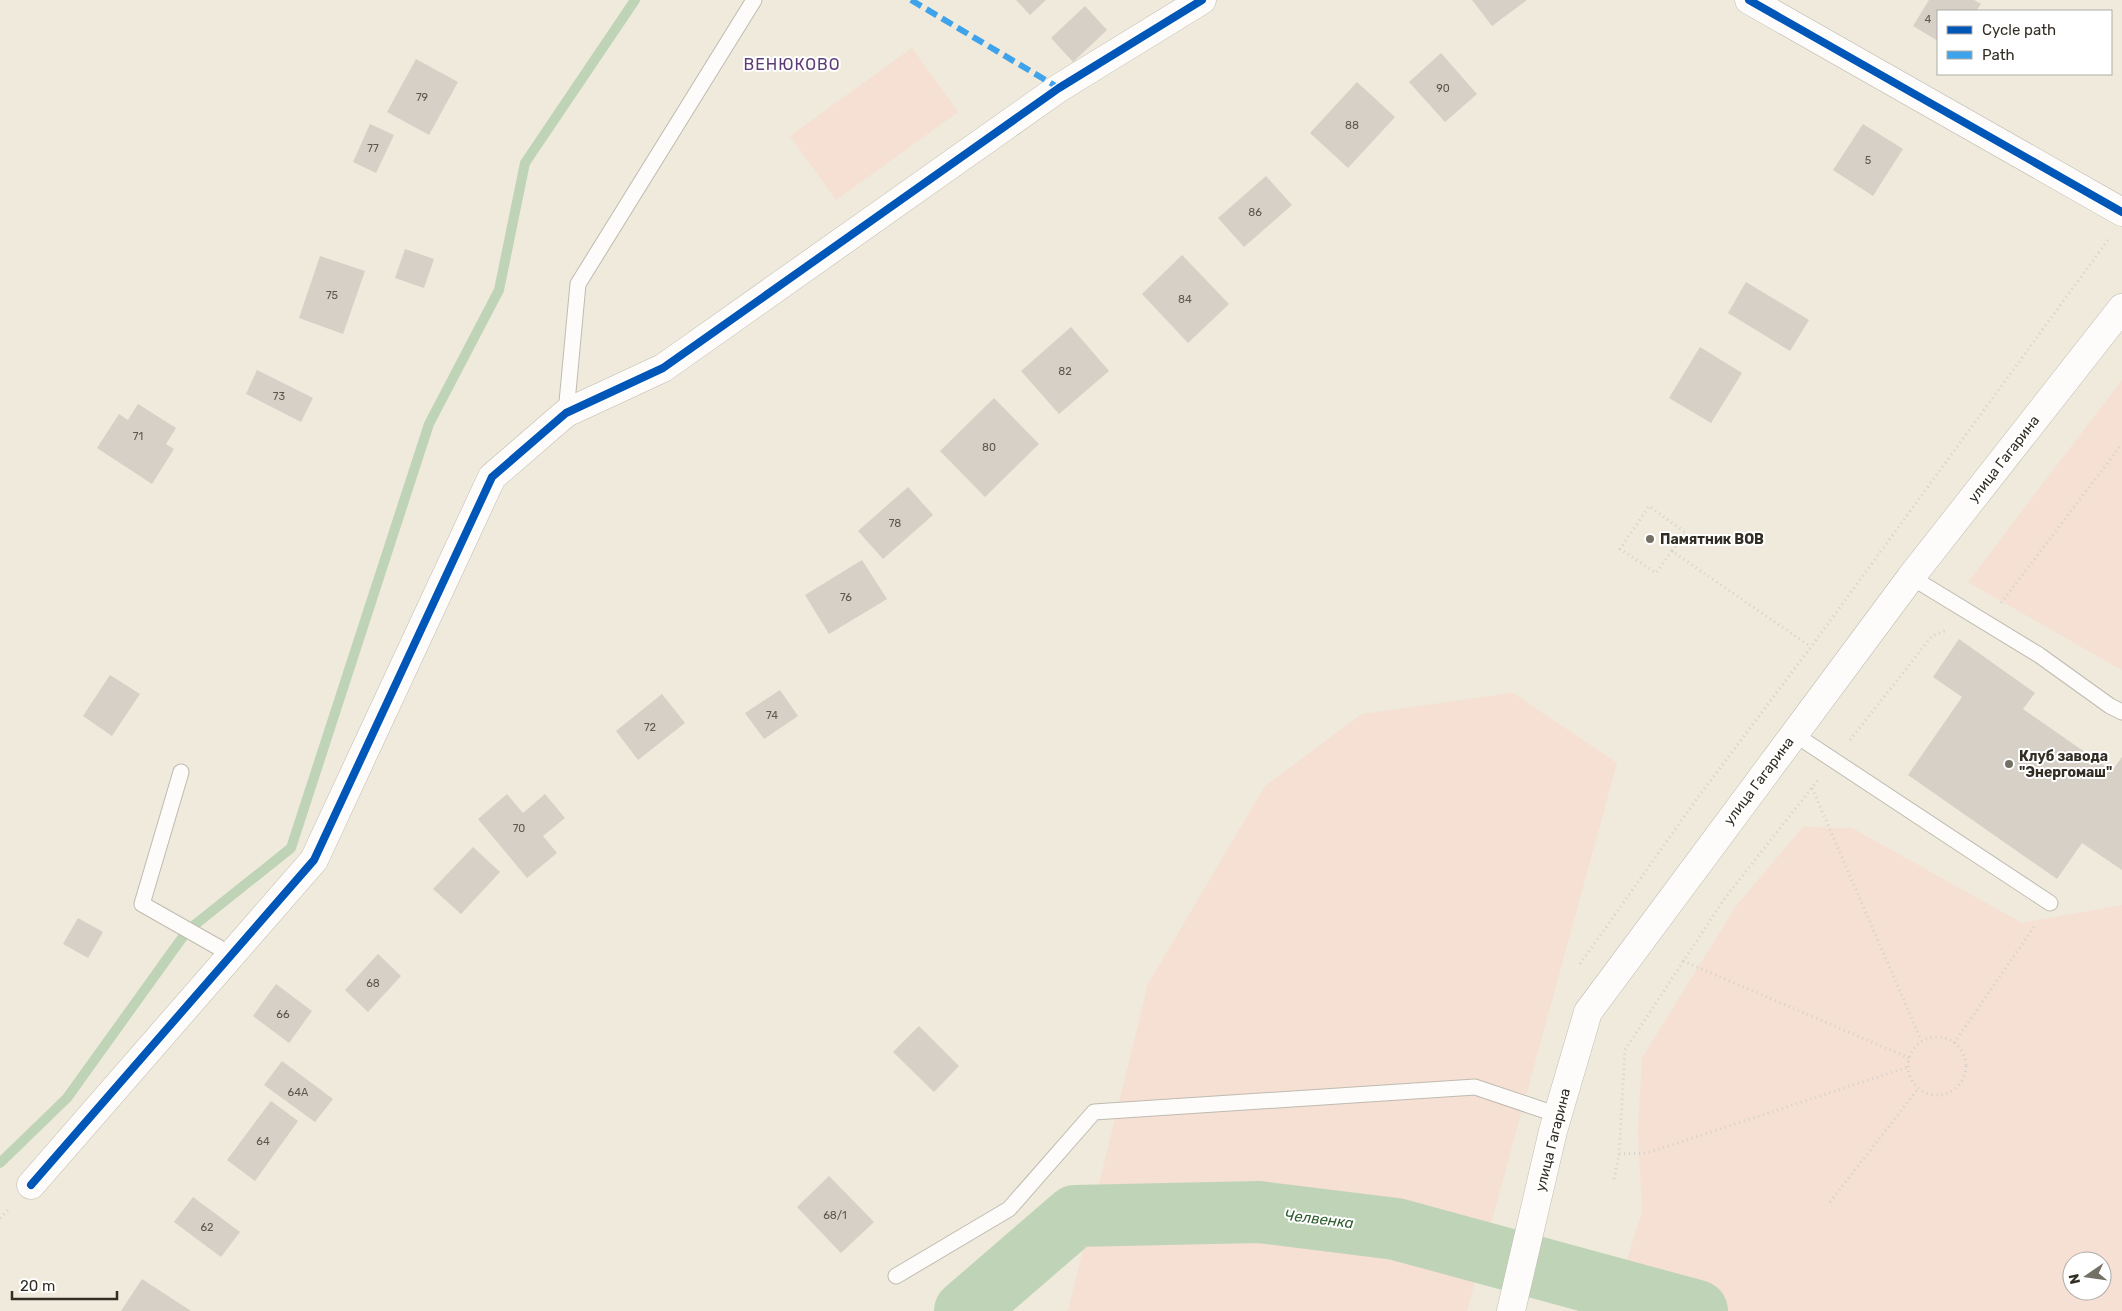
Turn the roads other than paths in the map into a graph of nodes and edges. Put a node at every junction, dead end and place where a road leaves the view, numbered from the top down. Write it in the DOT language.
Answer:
graph roads {
  1 [pos="754,0"];
  2 [pos="1202,0"];
  3 [pos="1749,0"];
  4 [pos="2122,212"];
  5 [pos="2122,308"];
  6 [pos="566,413"];
  7 [pos="1911,578"];
  8 [pos="2122,712"];
  9 [pos="1794,734"];
  10 [pos="181,772"];
  11 [pos="2050,902"];
  12 [pos="232,954"];
  13 [pos="1556,1123"];
  14 [pos="31,1185"];
  15 [pos="896,1276"];
  16 [pos="1511,1311"];
  1 -- 6 [label="lane"];
  2 -- 6 [label="street"];
  3 -- 4 [label="street"];
  5 -- 7 [label="street, улица Гагарина"];
  6 -- 12 [label="street"];
  7 -- 8 [label="lane"];
  7 -- 9 [label="street, улица Гагарина"];
  9 -- 11 [label="lane"];
  9 -- 13 [label="street, улица Гагарина"];
  10 -- 12 [label="lane"];
  12 -- 14 [label="street"];
  13 -- 15 [label="lane"];
  13 -- 16 [label="street, улица Гагарина"];
}
